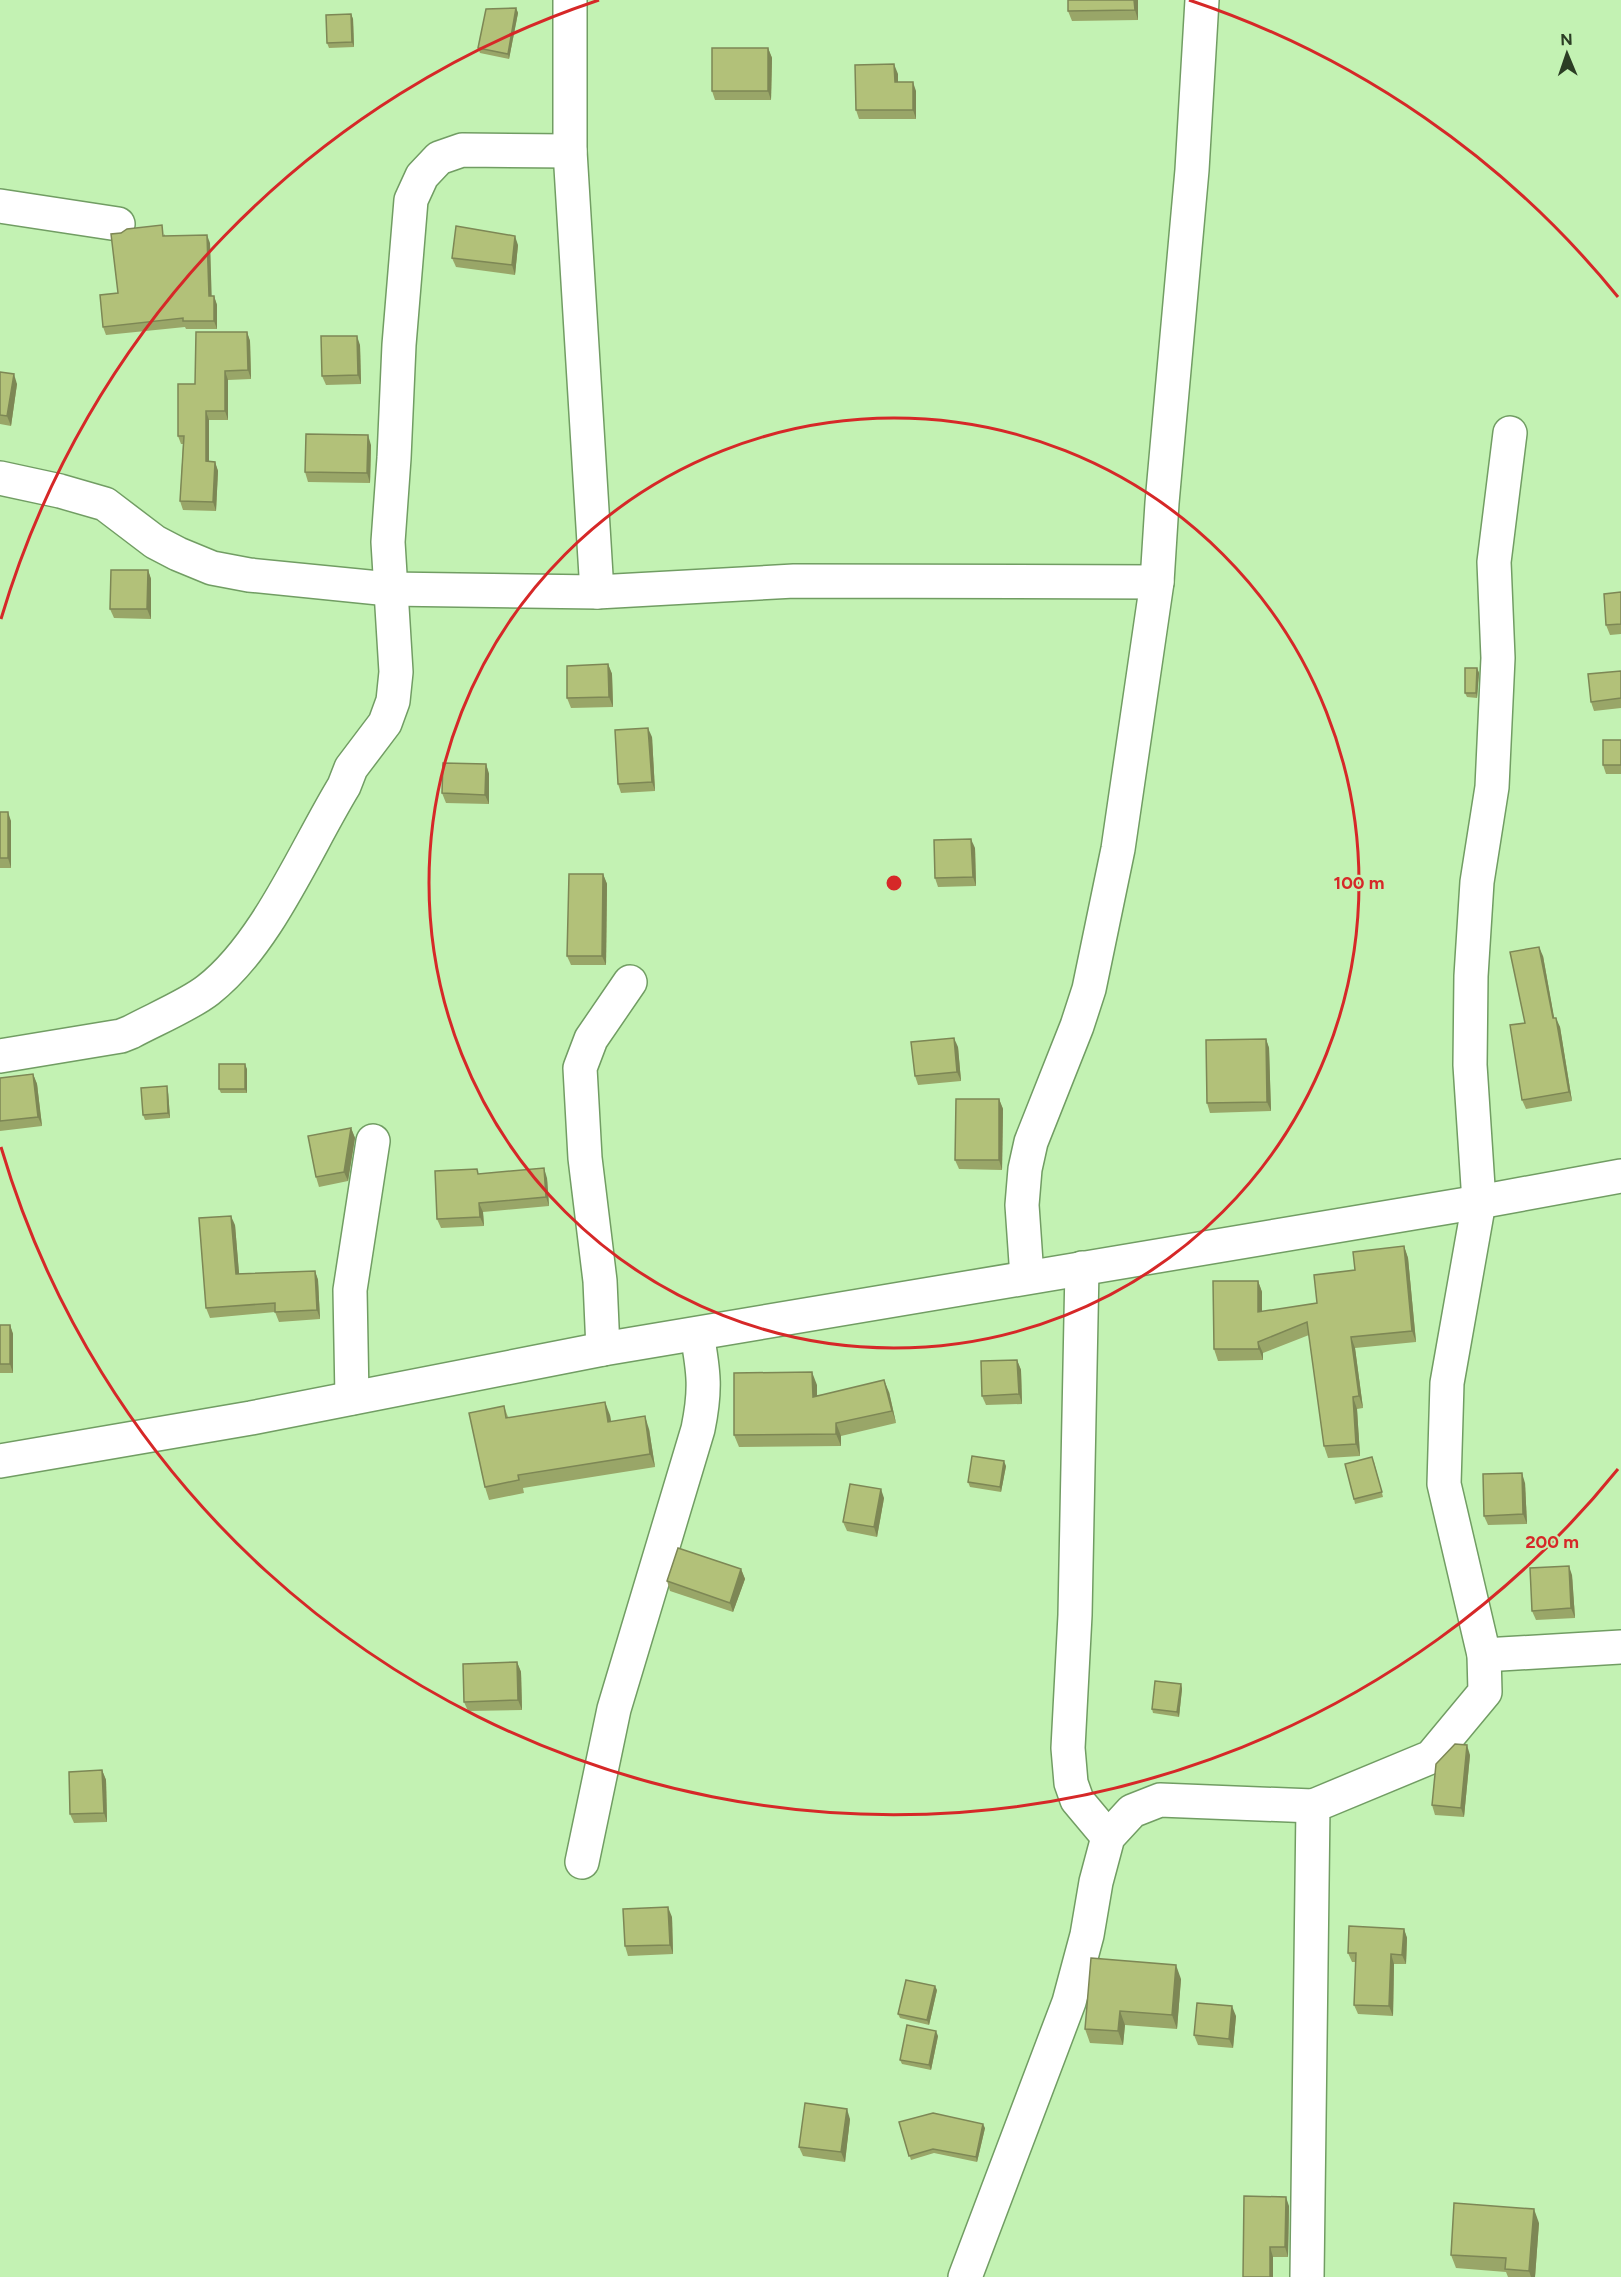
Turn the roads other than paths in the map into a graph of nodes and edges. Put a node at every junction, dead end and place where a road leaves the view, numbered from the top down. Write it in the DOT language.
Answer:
graph roads {
  1 [pos="570,0"];
  2 [pos="1202,0"];
  3 [pos="570,151"];
  4 [pos="0,206"];
  5 [pos="118,224"];
  6 [pos="1510,433"];
  7 [pos="0,478"];
  8 [pos="1157,582"];
  9 [pos="389,589"];
  10 [pos="597,592"];
  11 [pos="630,982"];
  12 [pos="0,1056"];
  13 [pos="373,1141"];
  14 [pos="1621,1176"];
  15 [pos="1479,1202"];
  16 [pos="1082,1268"];
  17 [pos="1027,1277"];
  18 [pos="697,1334"];
  19 [pos="603,1349"];
  20 [pos="352,1398"];
  21 [pos="0,1461"];
  22 [pos="1621,1647"];
  23 [pos="1484,1655"];
  24 [pos="1313,1806"];
  25 [pos="1108,1837"];
  26 [pos="582,1862"];
  27 [pos="965,2277"];
  28 [pos="1306,2277"];
  1 -- 3 [label="street"];
  2 -- 8 [label="street"];
  3 -- 9 [label="street"];
  3 -- 10 [label="street"];
  4 -- 5 [label="street"];
  6 -- 15 [label="street"];
  7 -- 9 [label="street"];
  8 -- 10 [label="street"];
  8 -- 17 [label="street"];
  9 -- 10 [label="street"];
  9 -- 12 [label="street"];
  11 -- 19 [label="street"];
  13 -- 20 [label="street"];
  14 -- 15 [label="street"];
  15 -- 16 [label="street"];
  15 -- 23 [label="street"];
  16 -- 17 [label="street"];
  16 -- 25 [label="street"];
  17 -- 18 [label="street"];
  18 -- 19 [label="street"];
  18 -- 26 [label="street"];
  19 -- 20 [label="street"];
  20 -- 21 [label="street"];
  22 -- 23 [label="street"];
  23 -- 24 [label="street"];
  24 -- 25 [label="street"];
  24 -- 28 [label="street"];
  25 -- 27 [label="street"];
}
